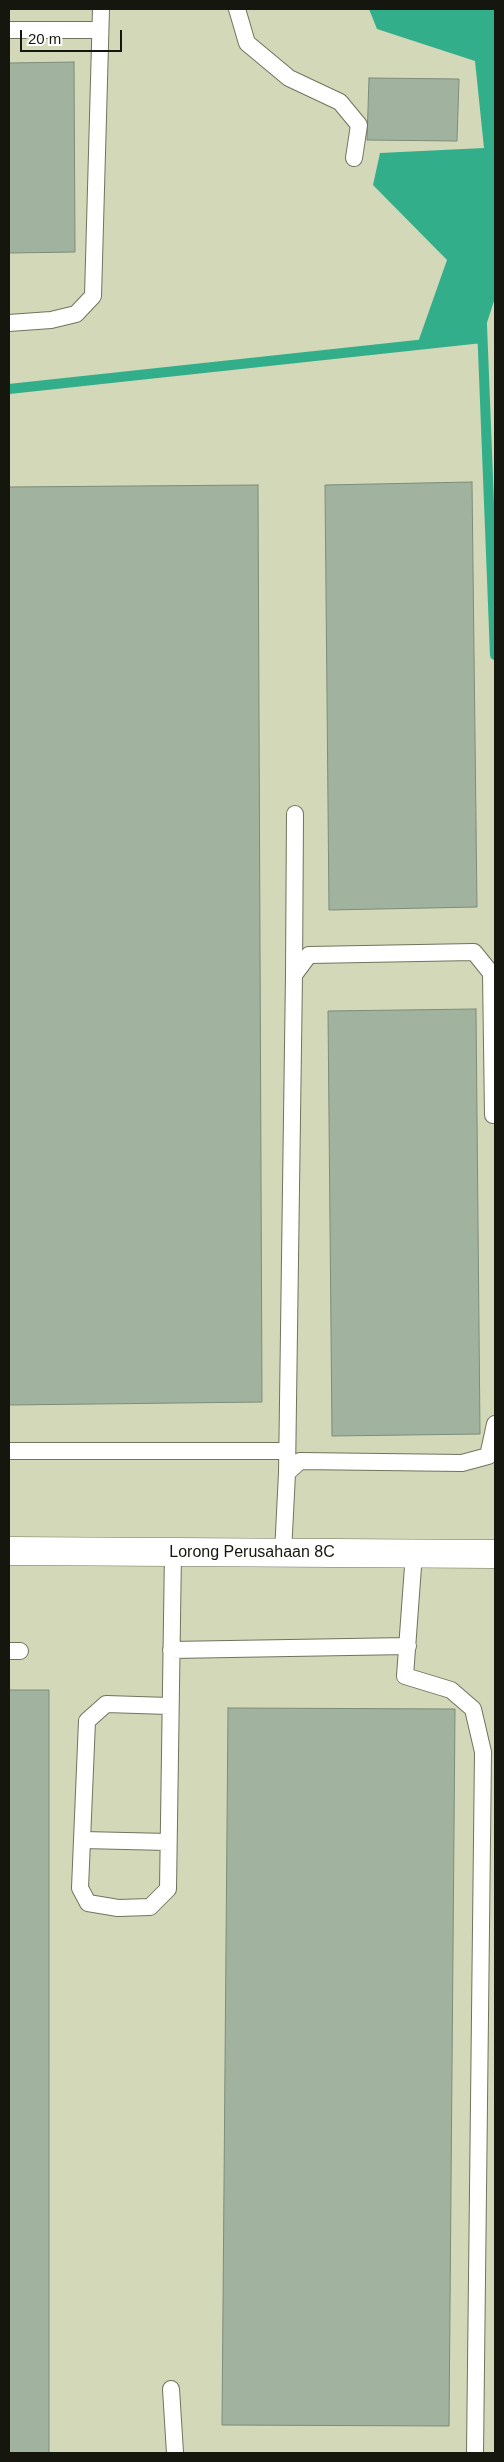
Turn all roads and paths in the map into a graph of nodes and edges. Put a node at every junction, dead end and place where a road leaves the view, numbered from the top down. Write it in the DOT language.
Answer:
graph roads {
  1 [pos="101,9"];
  2 [pos="237,9"];
  3 [pos="9,30"];
  4 [pos="100,30"];
  5 [pos="354,158"];
  6 [pos="9,323"];
  7 [pos="295,814"];
  8 [pos="294,975"];
  9 [pos="493,1115"];
  10 [pos="495,1424"];
  11 [pos="9,1451"];
  12 [pos="287,1451"];
  13 [pos="287,1473"];
  14 [pos="9,1551"];
  15 [pos="172,1552"];
  16 [pos="283,1553"];
  17 [pos="414,1554"];
  18 [pos="495,1554"];
  19 [pos="408,1646"];
  20 [pos="171,1650"];
  21 [pos="169,1706"];
  22 [pos="83,1840"];
  23 [pos="168,1842"];
  24 [pos="171,2389"];
  25 [pos="176,2453"];
  26 [pos="475,2453"];
  1 -- 4 [label="lane"];
  2 -- 5 [label="lane"];
  3 -- 4 [label="lane"];
  4 -- 6 [label="lane"];
  7 -- 8 [label="lane"];
  8 -- 9 [label="lane"];
  8 -- 12 [label="lane"];
  10 -- 13 [label="lane"];
  11 -- 12 [label="lane"];
  12 -- 13 [label="lane"];
  13 -- 16 [label="lane"];
  14 -- 15 [label="street, Lorong Perusahaan 8C"];
  15 -- 16 [label="street, Lorong Perusahaan 8C"];
  15 -- 20 [label="lane"];
  16 -- 17 [label="street, Lorong Perusahaan 8C"];
  17 -- 18 [label="street, Lorong Perusahaan 8C"];
  17 -- 19 [label="lane"];
  19 -- 20 [label="lane"];
  19 -- 26 [label="lane"];
  20 -- 21 [label="lane"];
  21 -- 22 [label="lane"];
  21 -- 23 [label="lane"];
  22 -- 23 [label="lane"];
  22 -- 23 [label="lane"];
  24 -- 25 [label="lane"];
}
